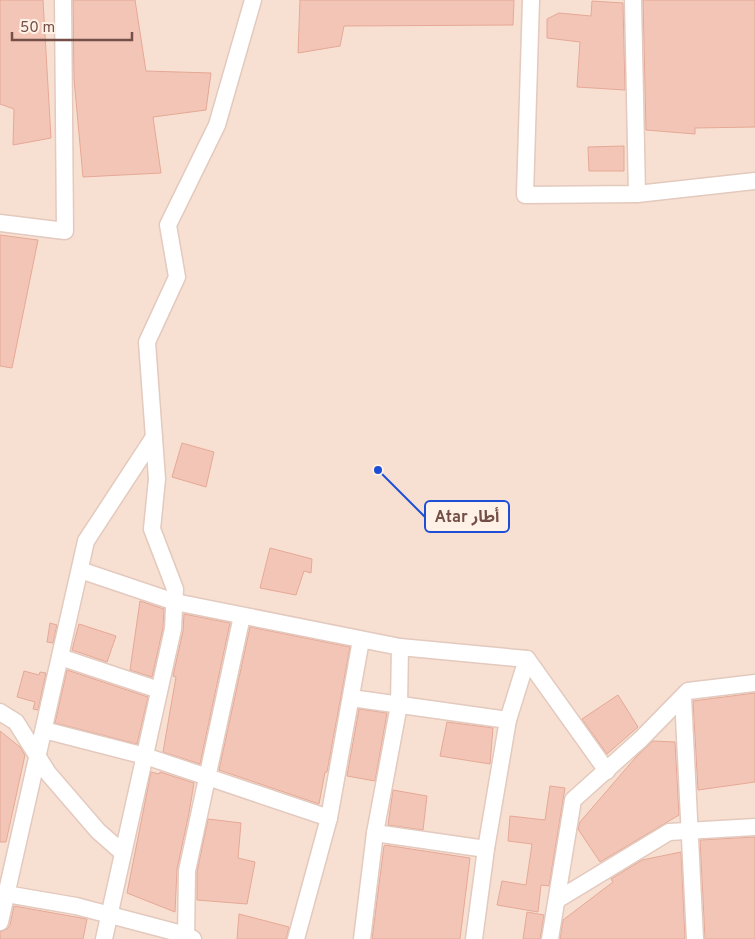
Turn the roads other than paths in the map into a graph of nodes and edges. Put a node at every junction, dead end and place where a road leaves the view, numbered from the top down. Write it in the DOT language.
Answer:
graph roads {
  1 [pos="63,0"];
  2 [pos="253,0"];
  3 [pos="531,0"];
  4 [pos="633,0"];
  5 [pos="755,181"];
  6 [pos="637,194"];
  7 [pos="0,223"];
  8 [pos="154,437"];
  9 [pos="80,570"];
  10 [pos="175,602"];
  11 [pos="242,616"];
  12 [pos="361,640"];
  13 [pos="400,647"];
  14 [pos="60,657"];
  15 [pos="527,659"];
  16 [pos="755,683"];
  17 [pos="159,690"];
  18 [pos="683,697"];
  19 [pos="350,698"];
  20 [pos="398,705"];
  21 [pos="0,712"];
  22 [pos="508,720"];
  23 [pos="44,730"];
  24 [pos="145,756"];
  25 [pos="38,757"];
  26 [pos="607,771"];
  27 [pos="206,778"];
  28 [pos="329,818"];
  29 [pos="755,827"];
  30 [pos="690,831"];
  31 [pos="375,832"];
  32 [pos="486,849"];
  33 [pos="123,854"];
  34 [pos="3,894"];
  35 [pos="557,900"];
  36 [pos="109,913"];
  37 [pos="0,922"];
  38 [pos="188,938"];
  39 [pos="104,939"];
  40 [pos="296,939"];
  41 [pos="362,939"];
  42 [pos="474,939"];
  43 [pos="550,939"];
  44 [pos="695,939"];
  1 -- 7 [label="street"];
  2 -- 8 [label="street"];
  3 -- 6 [label="street"];
  4 -- 6 [label="street"];
  5 -- 6 [label="street"];
  8 -- 9 [label="street"];
  8 -- 10 [label="street"];
  9 -- 10 [label="street"];
  9 -- 14 [label="street"];
  10 -- 11 [label="street"];
  10 -- 17 [label="street"];
  11 -- 12 [label="street"];
  11 -- 27 [label="street"];
  12 -- 13 [label="street"];
  12 -- 19 [label="street"];
  13 -- 15 [label="street"];
  13 -- 20 [label="street"];
  14 -- 17 [label="street"];
  14 -- 23 [label="street"];
  15 -- 22 [label="street"];
  15 -- 26 [label="street"];
  16 -- 18 [label="street"];
  17 -- 24 [label="street"];
  18 -- 26 [label="street"];
  18 -- 30 [label="street"];
  19 -- 20 [label="street"];
  19 -- 28 [label="street"];
  20 -- 22 [label="street"];
  20 -- 31 [label="street"];
  21 -- 25 [label="street"];
  22 -- 32 [label="street"];
  23 -- 24 [label="street"];
  23 -- 25 [label="street"];
  24 -- 27 [label="street"];
  24 -- 33 [label="street"];
  25 -- 33 [label="street"];
  25 -- 34 [label="street"];
  26 -- 35 [label="street"];
  27 -- 28 [label="street"];
  27 -- 38 [label="street"];
  28 -- 40 [label="street"];
  29 -- 30 [label="street"];
  30 -- 35 [label="street"];
  30 -- 44 [label="street"];
  31 -- 32 [label="street"];
  31 -- 41 [label="street"];
  32 -- 42 [label="street"];
  33 -- 36 [label="street"];
  34 -- 36 [label="street"];
  34 -- 37 [label="street"];
  35 -- 43 [label="street"];
  36 -- 38 [label="street"];
  36 -- 39 [label="street"];
}
